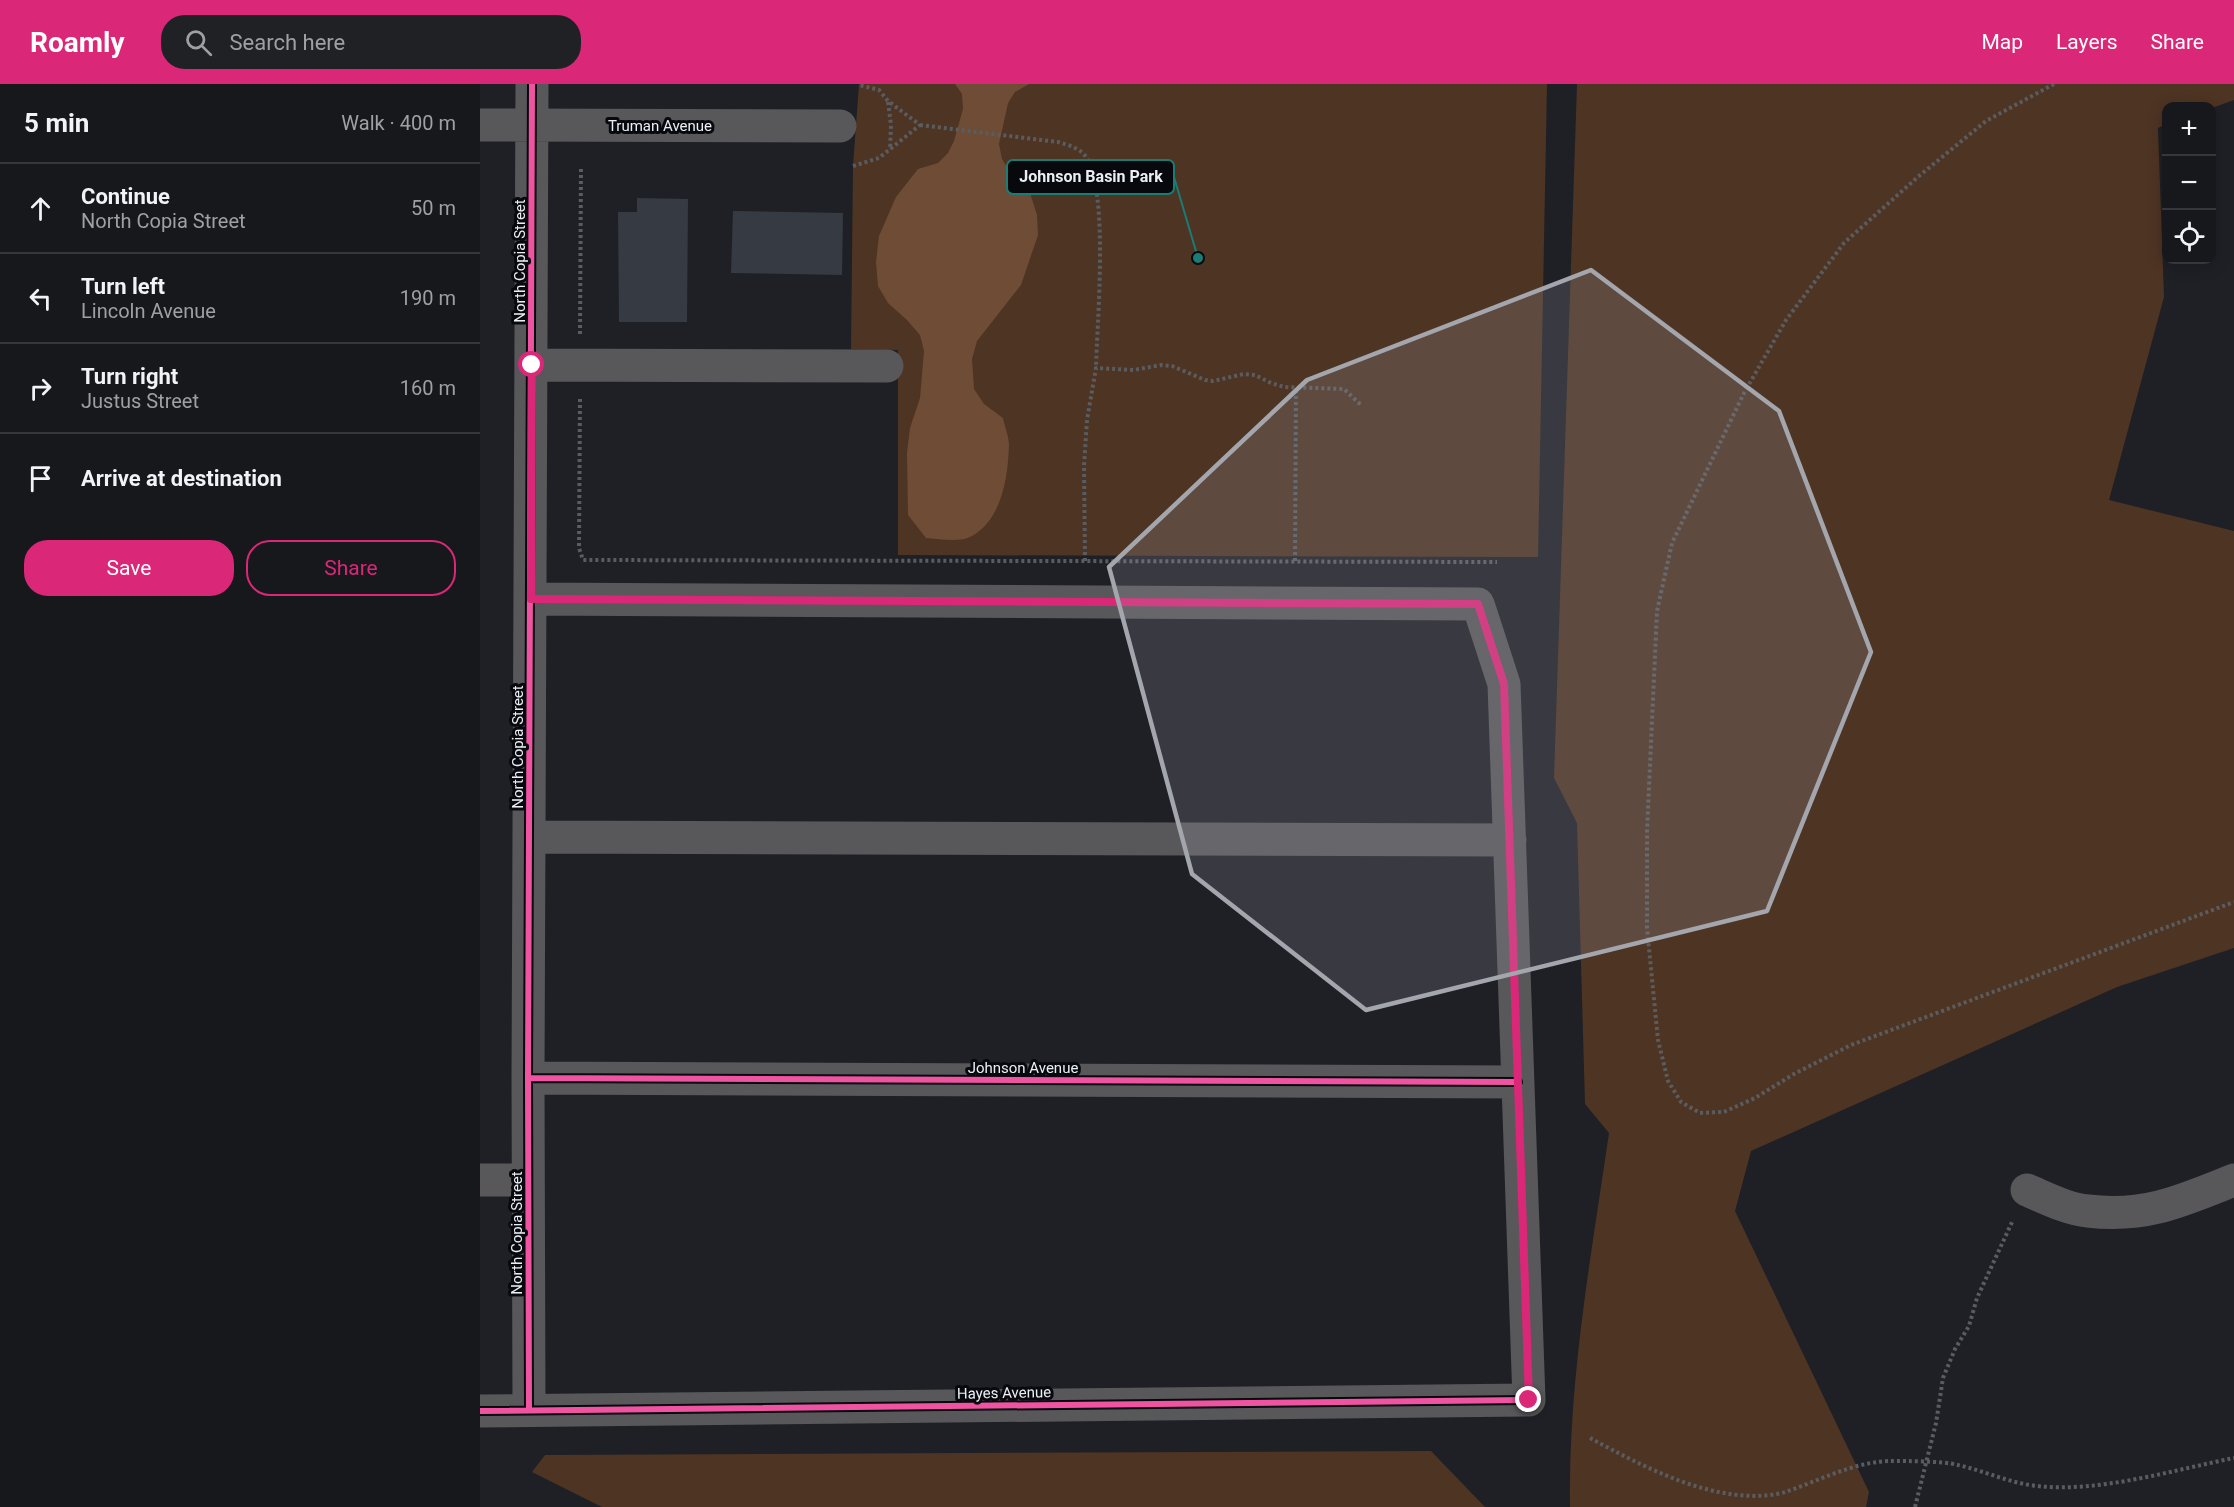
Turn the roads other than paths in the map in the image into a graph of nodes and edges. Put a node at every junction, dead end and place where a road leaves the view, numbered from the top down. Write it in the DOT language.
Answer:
graph roads {
  1 [pos="532,84"];
  2 [pos="480,125"];
  3 [pos="532,125"];
  4 [pos="840,126"];
  5 [pos="532,365"];
  6 [pos="887,366"];
  7 [pos="531,599"];
  8 [pos="530,837"];
  9 [pos="1510,840"];
  10 [pos="528,1077"];
  11 [pos="1518,1082"];
  12 [pos="480,1180"];
  13 [pos="528,1180"];
  14 [pos="2234,1180"];
  15 [pos="2027,1190"];
  16 [pos="529,1410"];
  17 [pos="480,1411"];
  1 -- 3 [label="street, North Copia Street"];
  2 -- 3 [label="street, Truman Avenue"];
  3 -- 4 [label="street, Truman Avenue"];
  3 -- 5 [label="street, North Copia Street"];
  5 -- 6 [label="street"];
  5 -- 7 [label="street, North Copia Street"];
  7 -- 8 [label="street, North Copia Street"];
  7 -- 9 [label="street"];
  8 -- 9 [label="street"];
  8 -- 10 [label="street, North Copia Street"];
  9 -- 11 [label="street"];
  10 -- 11 [label="street, Johnson Avenue"];
  10 -- 13 [label="street, North Copia Street"];
  11 -- 16 [label="street, Hayes Avenue"];
  12 -- 13 [label="street"];
  13 -- 16 [label="street, North Copia Street"];
  14 -- 15 [label="street"];
  16 -- 17 [label="street, Hayes Avenue"];
}
